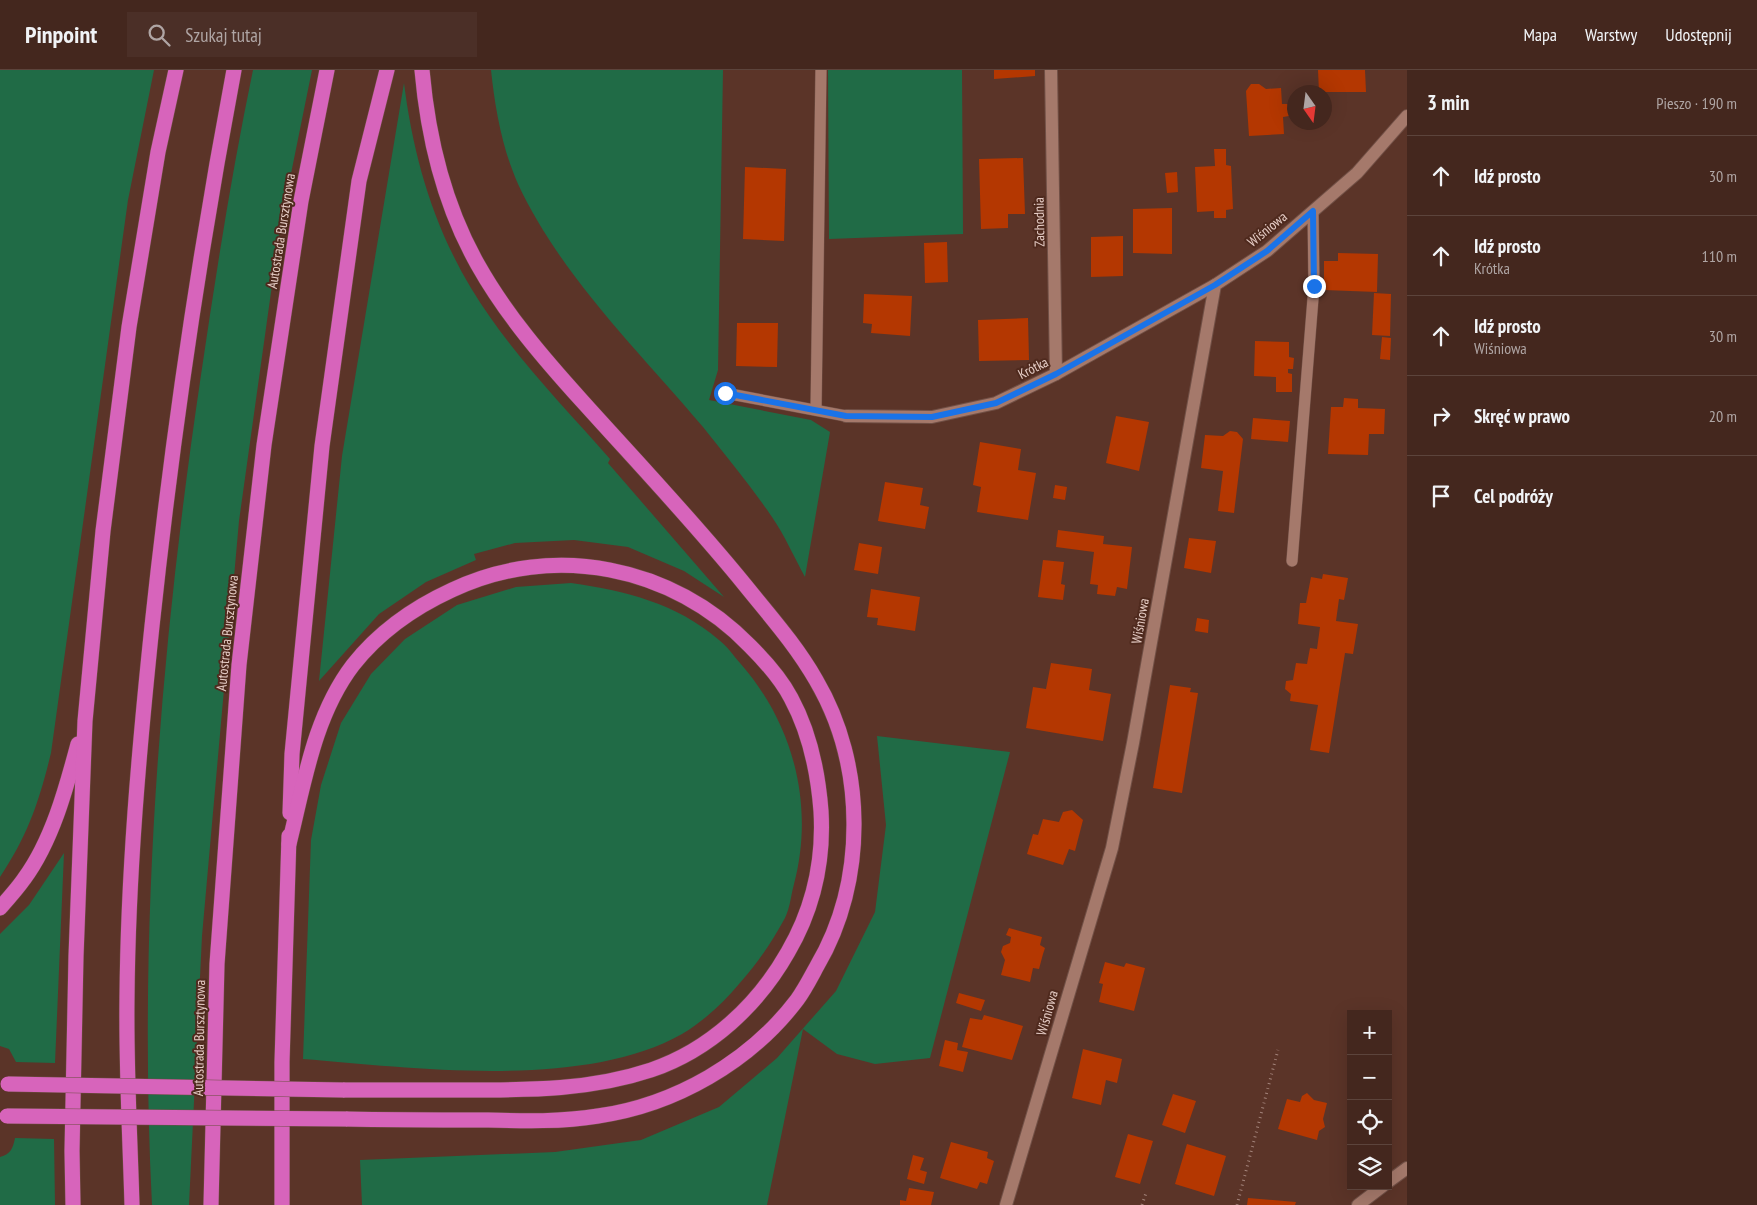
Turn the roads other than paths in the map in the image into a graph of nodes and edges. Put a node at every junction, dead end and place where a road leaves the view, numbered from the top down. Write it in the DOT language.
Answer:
graph roads {
  1 [pos="176,70"];
  2 [pos="234,70"];
  3 [pos="327,70"];
  4 [pos="387,70"];
  5 [pos="422,70"];
  6 [pos="821,70"];
  7 [pos="1051,70"];
  8 [pos="1407,116"];
  9 [pos="1313,211"];
  10 [pos="1215,285"];
  11 [pos="1056,374"];
  12 [pos="725,393"];
  13 [pos="816,410"];
  14 [pos="846,416"];
  15 [pos="1292,561"];
  16 [pos="85,721"];
  17 [pos="289,844"];
  18 [pos="0,908"];
  19 [pos="4,1084"];
  20 [pos="4,1116"];
  21 [pos="1407,1168"];
  22 [pos="1392,1179"];
  23 [pos="1378,1190"];
  24 [pos="73,1205"];
  25 [pos="132,1205"];
  26 [pos="211,1205"];
  27 [pos="282,1205"];
  28 [pos="1006,1205"];
  29 [pos="1358,1205"];
  1 -- 16 [label="highway"];
  2 -- 25 [label="highway"];
  3 -- 26 [label="highway, Autostrada Bursztynowa"];
  4 -- 17 [label="highway"];
  5 -- 20 [label="highway, bridge"];
  6 -- 13 [label="lane"];
  7 -- 11 [label="street, Zachodnia"];
  8 -- 9 [label="street, Wiśniowa"];
  9 -- 10 [label="street, Wiśniowa"];
  9 -- 15 [label="lane"];
  10 -- 11 [label="street, Krótka"];
  10 -- 28 [label="street, Wiśniowa"];
  11 -- 14 [label="street, Krótka"];
  12 -- 13 [label="lane"];
  13 -- 14 [label="lane"];
  16 -- 18 [label="highway"];
  16 -- 24 [label="highway"];
  17 -- 19 [label="highway, bridge"];
  17 -- 27 [label="highway"];
  21 -- 22 [label="street"];
  23 -- 29 [label="street"];
}
